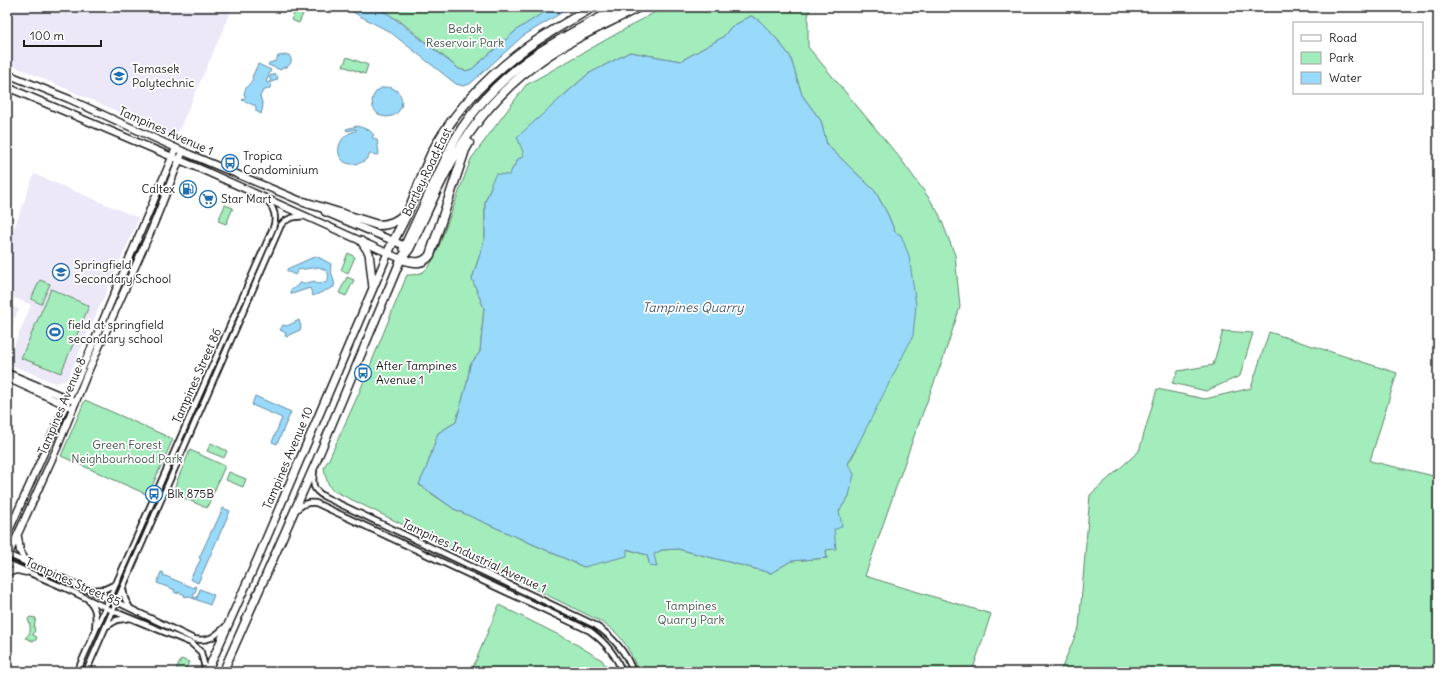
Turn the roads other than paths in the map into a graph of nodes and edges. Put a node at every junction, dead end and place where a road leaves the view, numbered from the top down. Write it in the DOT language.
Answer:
graph roads {
  1 [pos="593,7"];
  2 [pos="621,7"];
  3 [pos="639,7"];
  4 [pos="7,74"];
  5 [pos="7,86"];
  6 [pos="505,92"];
  7 [pos="69,99"];
  8 [pos="64,110"];
  9 [pos="176,148"];
  10 [pos="183,151"];
  11 [pos="172,158"];
  12 [pos="180,161"];
  13 [pos="218,166"];
  14 [pos="214,176"];
  15 [pos="265,198"];
  16 [pos="304,202"];
  17 [pos="409,210"];
  18 [pos="305,216"];
  19 [pos="142,228"];
  20 [pos="151,231"];
  21 [pos="361,240"];
  22 [pos="393,241"];
  23 [pos="405,246"];
  24 [pos="388,253"];
  25 [pos="401,258"];
  26 [pos="373,288"];
  27 [pos="7,374"];
  28 [pos="7,378"];
  29 [pos="66,401"];
  30 [pos="75,405"];
  31 [pos="316,462"];
  32 [pos="293,514"];
  33 [pos="18,533"];
  34 [pos="7,535"];
  35 [pos="8,556"];
  36 [pos="7,563"];
  37 [pos="27,563"];
  38 [pos="26,572"];
  39 [pos="7,573"];
  40 [pos="116,584"];
  41 [pos="122,588"];
  42 [pos="86,589"];
  43 [pos="86,598"];
  44 [pos="109,599"];
  45 [pos="117,602"];
  46 [pos="106,607"];
  47 [pos="131,609"];
  48 [pos="113,610"];
  49 [pos="132,618"];
  50 [pos="229,624"];
  51 [pos="106,627"];
  52 [pos="95,633"];
  53 [pos="77,672"];
  54 [pos="86,672"];
  55 [pos="206,672"];
  56 [pos="223,672"];
  57 [pos="622,672"];
  58 [pos="633,672"];
  1 -- 17 [label="highway, Bartley Road East"];
  2 -- 23 [label="highway, Bartley Road East"];
  3 -- 6 [label="highway"];
  4 -- 7 [label="street, Tampines Avenue 1"];
  5 -- 8 [label="street, Tampines Avenue 1"];
  6 -- 25 [label="highway"];
  6 -- 25 [label="highway"];
  7 -- 8 [label="street"];
  7 -- 9 [label="street, Tampines Avenue 1"];
  8 -- 11 [label="street, Tampines Avenue 1"];
  9 -- 10 [label="street, Tampines Avenue 1"];
  9 -- 11 [label="street, Tampines Avenue 8"];
  10 -- 12 [label="street, Tampines Avenue 8"];
  10 -- 13 [label="street, Tampines Avenue 1"];
  11 -- 12 [label="street, Tampines Avenue 1"];
  11 -- 19 [label="street, Tampines Avenue 8"];
  12 -- 14 [label="street, Tampines Avenue 1"];
  12 -- 20 [label="street, Tampines Avenue 8"];
  13 -- 14 [label="street"];
  13 -- 16 [label="street, Tampines Avenue 1"];
  14 -- 15 [label="street, Tampines Avenue 1"];
  15 -- 18 [label="street, Tampines Avenue 1"];
  15 -- 40 [label="street, Tampines Street 86"];
  16 -- 17 [label="highway"];
  16 -- 22 [label="street, Tampines Avenue 1"];
  17 -- 22 [label="highway, Bartley Road East"];
  18 -- 21 [label="street, Tampines Avenue 1"];
  18 -- 41 [label="street, Tampines Street 86"];
  19 -- 20 [label="street"];
  19 -- 29 [label="street, Tampines Avenue 8"];
  20 -- 30 [label="street, Tampines Avenue 8"];
  21 -- 24 [label="street, Tampines Avenue 1"];
  21 -- 26 [label="main road"];
  22 -- 23 [label="street, Tampines Avenue 1"];
  22 -- 24 [label="highway, Bartley Road East"];
  23 -- 25 [label="highway, Bartley Road East"];
  24 -- 25 [label="street, Tampines Avenue 1"];
  24 -- 26 [label="main road, Tampines Avenue 10"];
  25 -- 31 [label="main road"];
  26 -- 50 [label="main road, Tampines Avenue 10"];
  27 -- 29 [label="street"];
  28 -- 29 [label="street"];
  29 -- 30 [label="street"];
  29 -- 34 [label="street, Tampines Avenue 8"];
  30 -- 33 [label="street, Tampines Avenue 8"];
  31 -- 32 [label="main road"];
  31 -- 58 [label="street, Tampines Industrial Avenue 1"];
  32 -- 56 [label="main road"];
  32 -- 57 [label="street, Tampines Industrial Avenue 1"];
  33 -- 35 [label="street, Tampines Avenue 8"];
  33 -- 37 [label="street"];
  35 -- 37 [label="street, Tampines Street 85"];
  36 -- 38 [label="street, Tampines Street 85"];
  37 -- 42 [label="street, Tampines Street 85"];
  38 -- 39 [label="street"];
  38 -- 43 [label="street, Tampines Street 85"];
  40 -- 42 [label="street"];
  40 -- 44 [label="street, Tampines Street 86"];
  41 -- 45 [label="street, Tampines Street 86"];
  41 -- 47 [label="street, Tampines Street 85"];
  42 -- 44 [label="street, Tampines Street 85"];
  43 -- 46 [label="street, Tampines Street 85"];
  43 -- 52 [label="street"];
  44 -- 45 [label="street, Tampines Street 85"];
  44 -- 46 [label="street, Tampines Street 86"];
  45 -- 47 [label="street, Tampines Street 85"];
  45 -- 48 [label="street, Tampines Street 86"];
  46 -- 48 [label="street, Tampines Street 85"];
  46 -- 52 [label="street, Tampines Street 86"];
  47 -- 50 [label="street, Tampines Street 85"];
  48 -- 49 [label="street, Tampines Street 85"];
  48 -- 51 [label="street, Tampines Street 86"];
  49 -- 51 [label="street, Tampines Street 85"];
  49 -- 55 [label="street, Tampines Street 85"];
  50 -- 55 [label="main road, Tampines Avenue 10"];
  51 -- 54 [label="street, Tampines Street 86"];
  52 -- 53 [label="street, Tampines Street 86"];
}
